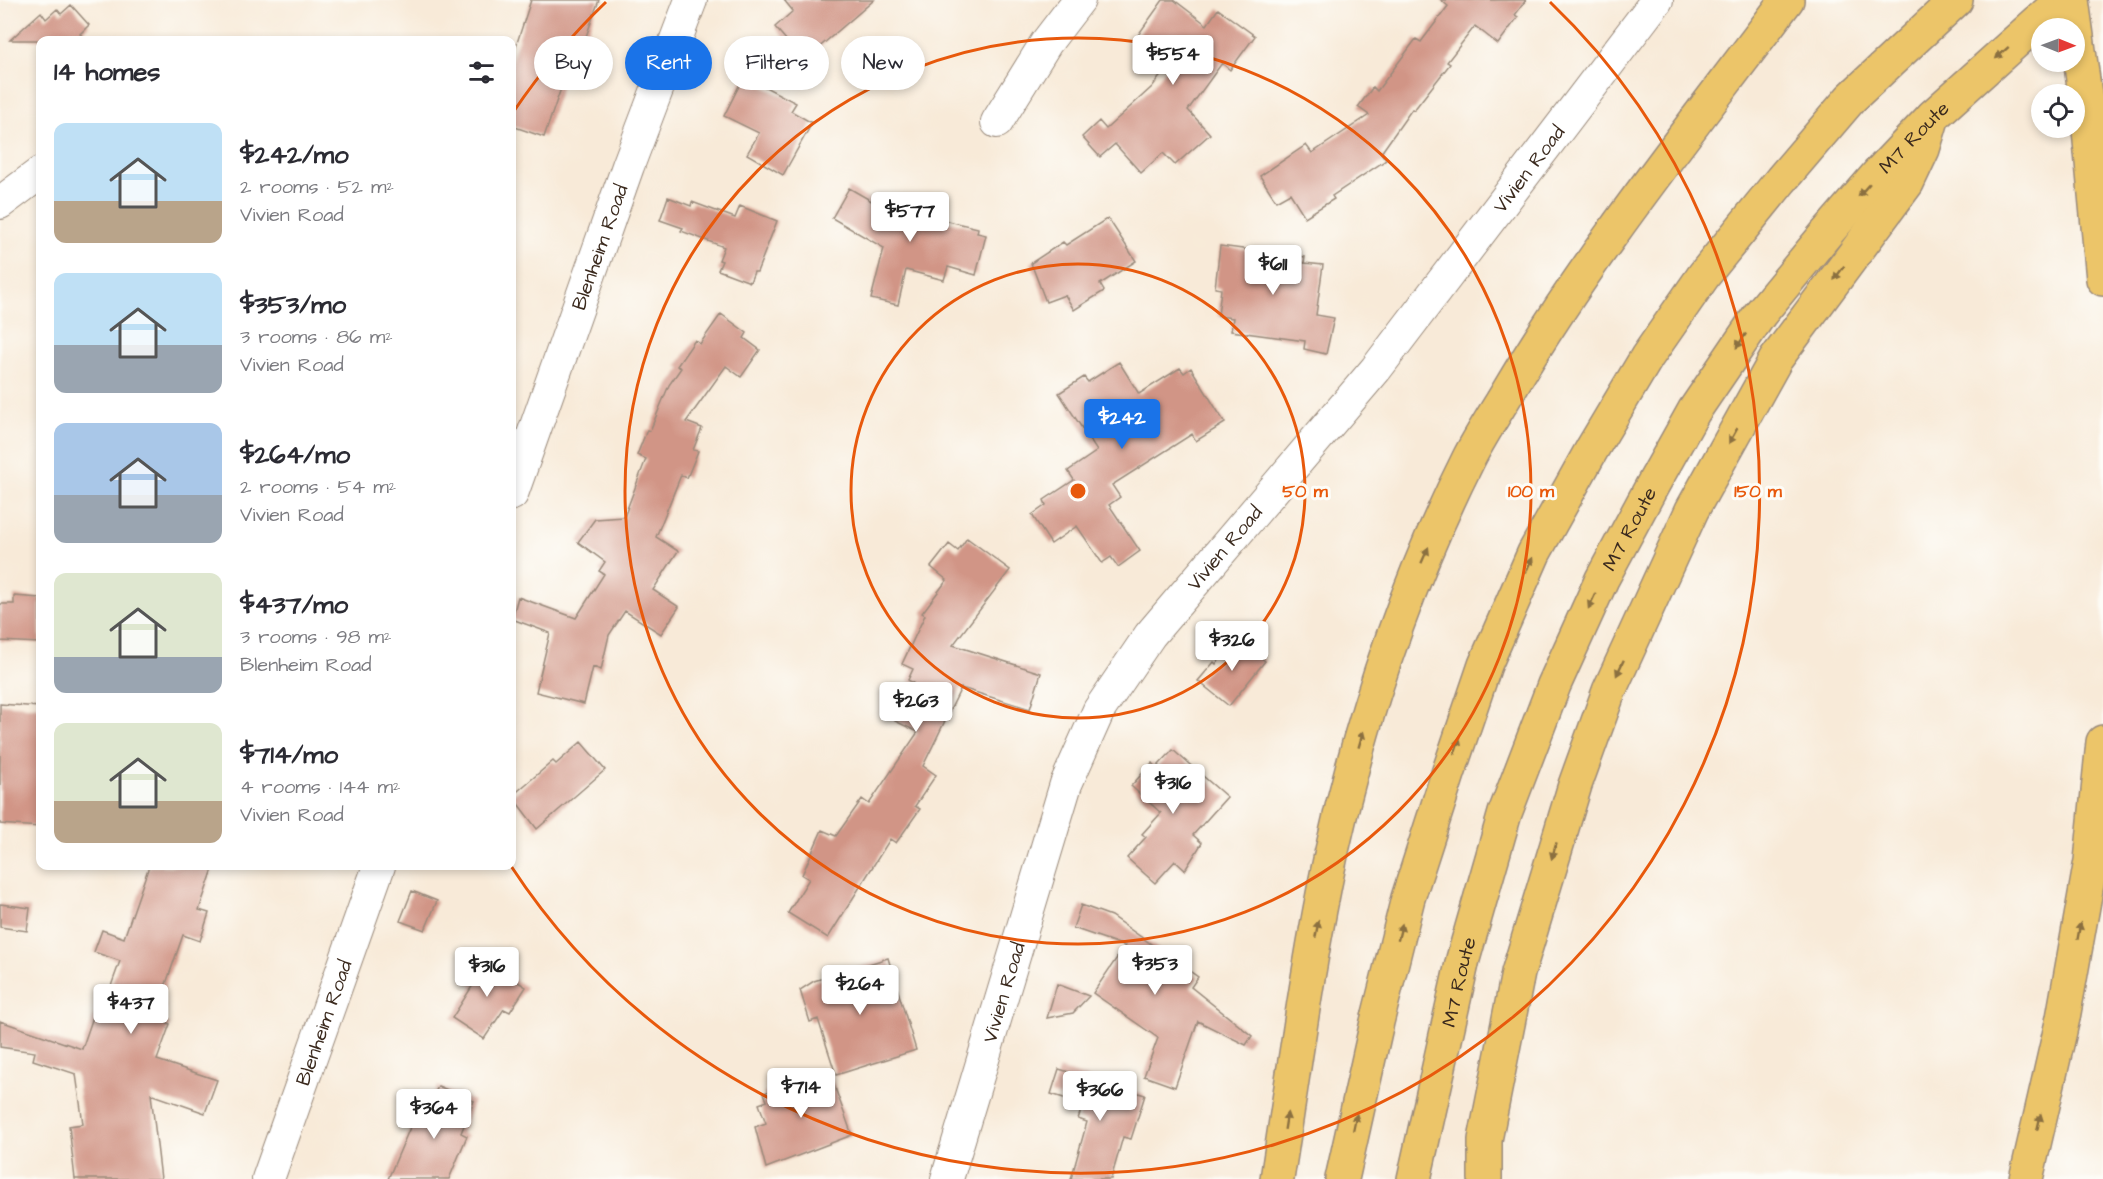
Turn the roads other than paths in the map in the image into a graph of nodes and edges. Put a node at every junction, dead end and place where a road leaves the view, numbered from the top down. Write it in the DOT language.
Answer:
graph roads {
  1 [pos="691,0"];
  2 [pos="1079,0"];
  3 [pos="1657,0"];
  4 [pos="1787,0"];
  5 [pos="1956,0"];
  6 [pos="2062,0"];
  7 [pos="2072,0"];
  8 [pos="1934,116"];
  9 [pos="997,122"];
  10 [pos="36,176"];
  11 [pos="0,203"];
  12 [pos="2103,279"];
  13 [pos="516,483"];
  14 [pos="2103,742"];
  15 [pos="378,870"];
  16 [pos="268,1179"];
  17 [pos="947,1179"];
  18 [pos="1277,1179"];
  19 [pos="1342,1179"];
  20 [pos="1414,1179"];
  21 [pos="1485,1179"];
  22 [pos="2026,1179"];
  1 -- 13 [label="street, Blenheim Road"];
  2 -- 9 [label="street"];
  3 -- 17 [label="street, Vivien Road"];
  18 -- 4 [label="highway, one-way"];
  19 -- 5 [label="highway, one-way"];
  6 -- 8 [label="highway, M7 Route, one-way"];
  7 -- 12 [label="highway"];
  8 -- 20 [label="highway, M7 Route, one-way"];
  8 -- 21 [label="highway, one-way"];
  10 -- 11 [label="street"];
  22 -- 14 [label="highway, one-way"];
  15 -- 16 [label="street, Blenheim Road"];
}
